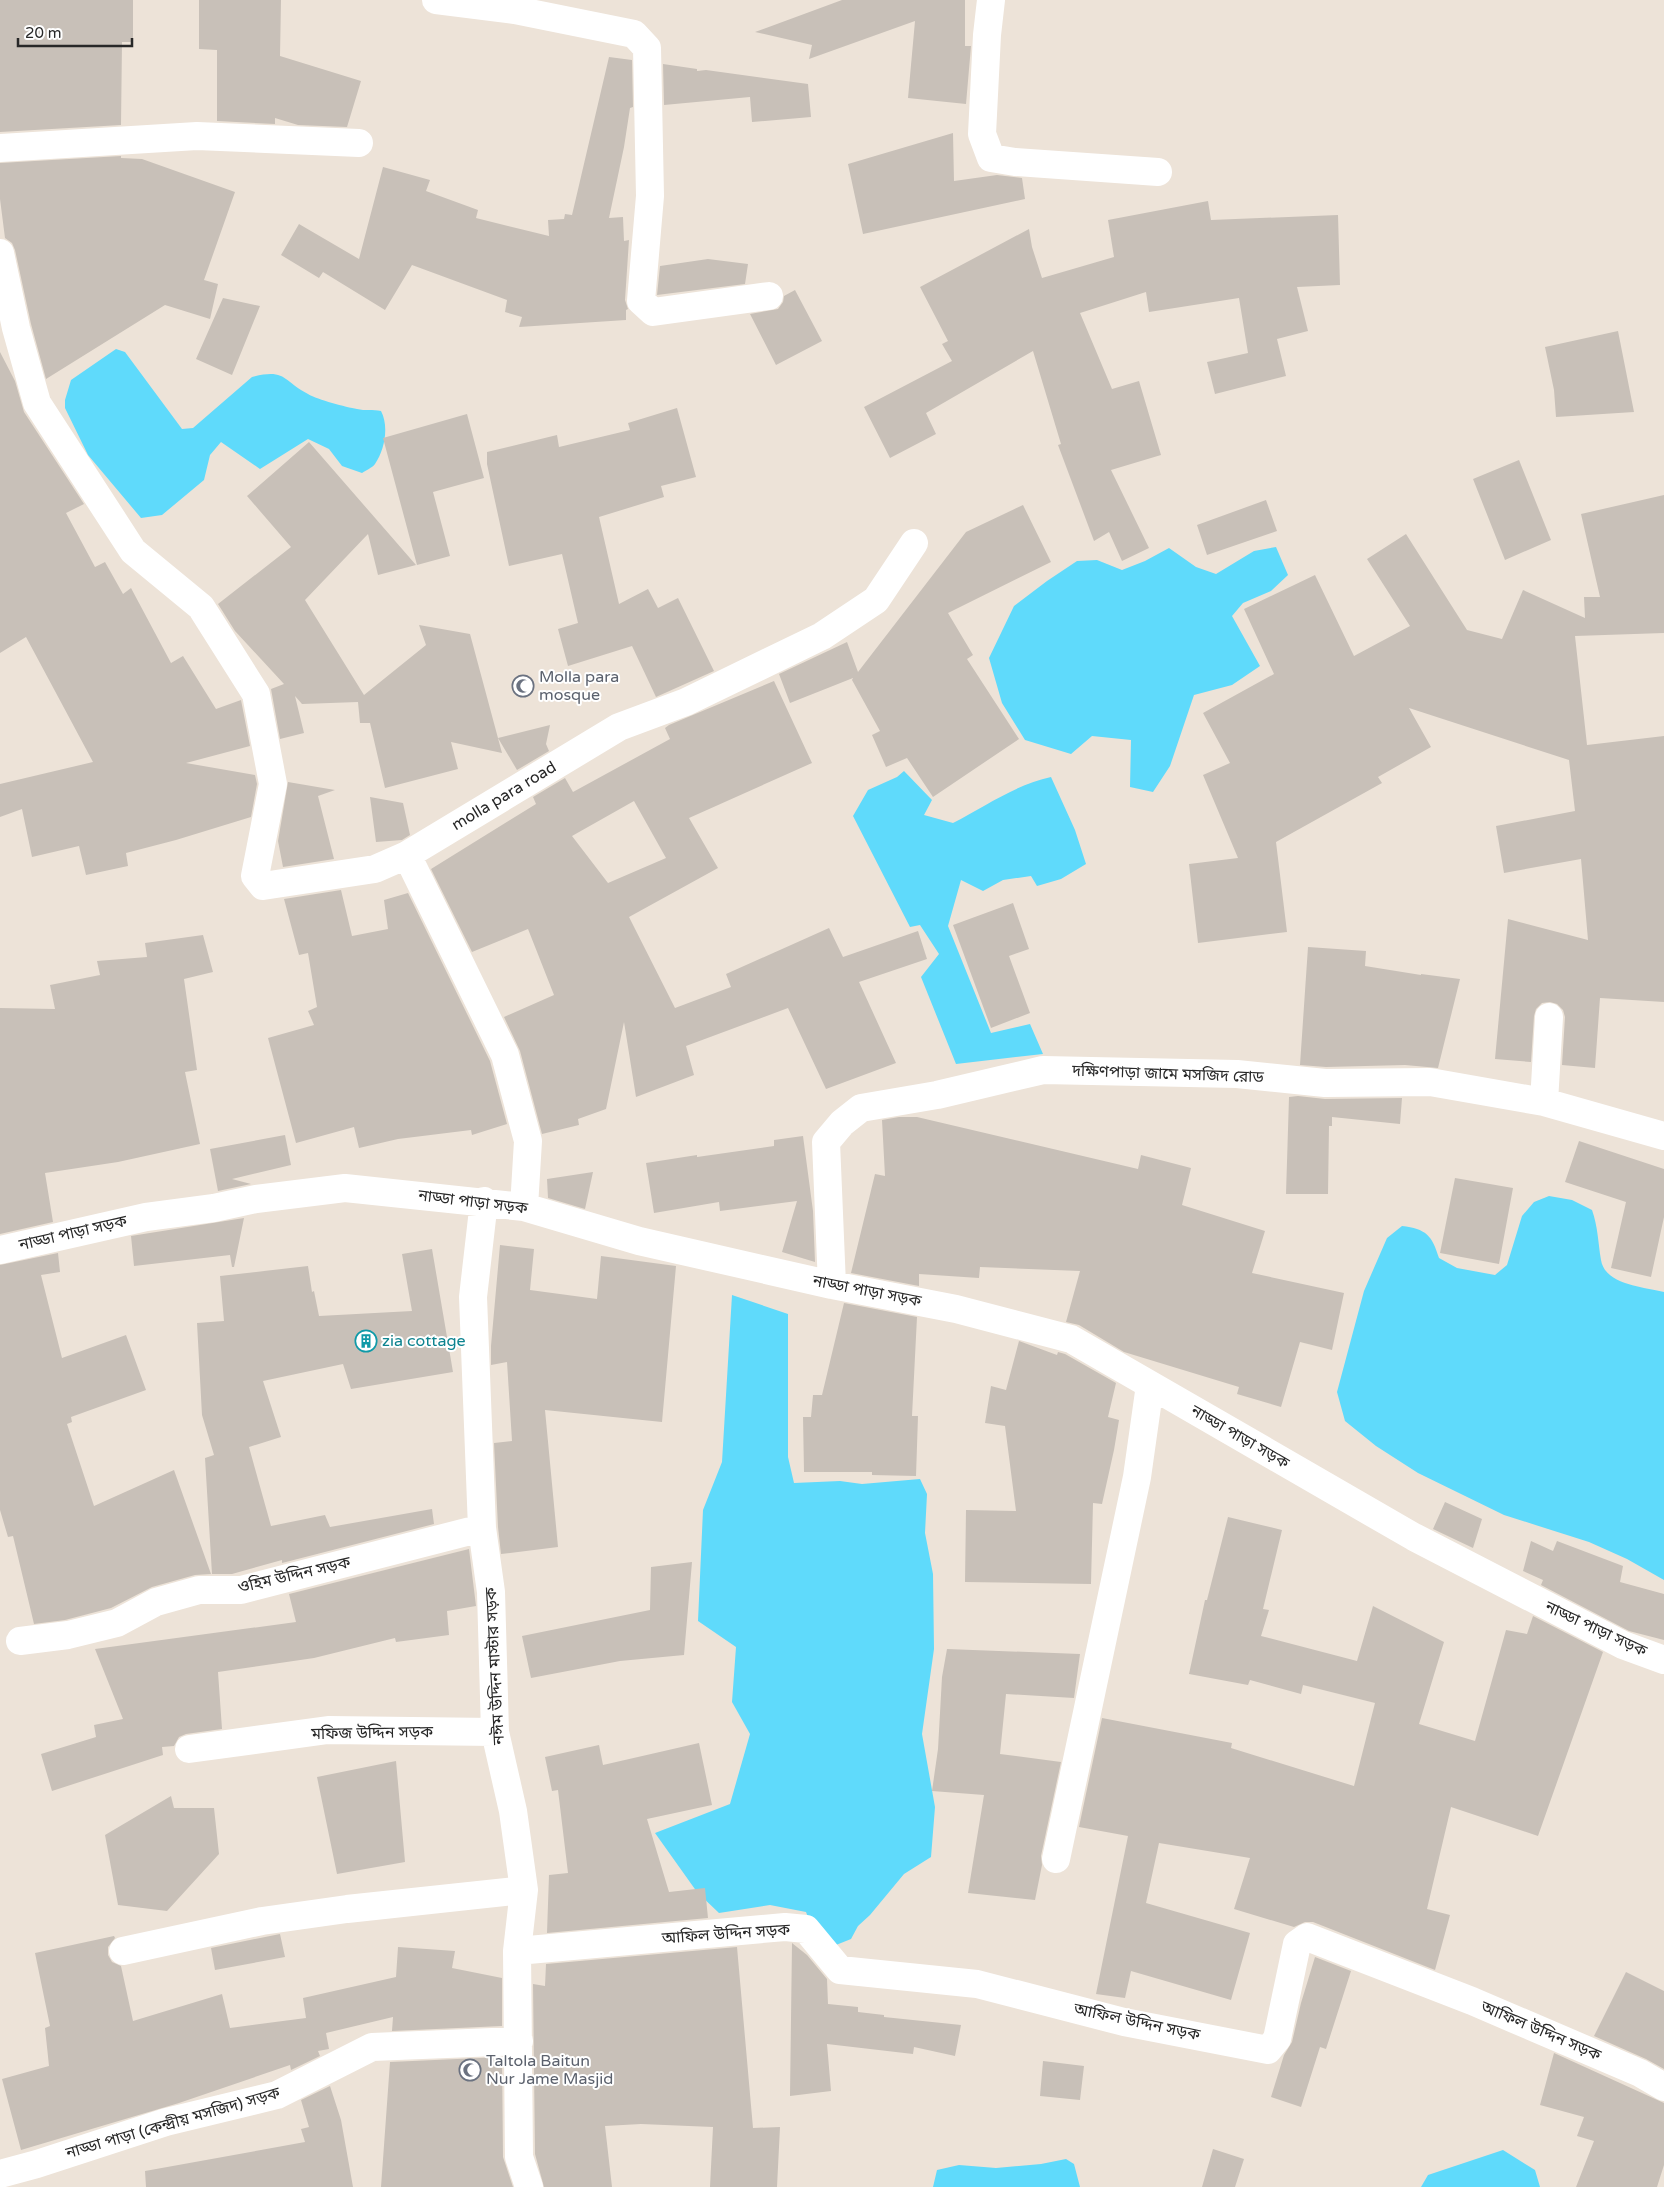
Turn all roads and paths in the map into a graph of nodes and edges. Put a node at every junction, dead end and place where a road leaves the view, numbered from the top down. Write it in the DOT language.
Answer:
graph roads {
  1 [pos="436,0"];
  2 [pos="991,0"];
  3 [pos="359,142"];
  4 [pos="0,148"];
  5 [pos="1158,172"];
  6 [pos="0,253"];
  7 [pos="769,296"];
  8 [pos="914,543"];
  9 [pos="407,854"];
  10 [pos="1549,1017"];
  11 [pos="1544,1102"];
  12 [pos="1664,1136"];
  13 [pos="484,1201"];
  14 [pos="524,1207"];
  15 [pos="0,1250"];
  16 [pos="832,1285"];
  17 [pos="1150,1385"];
  18 [pos="482,1528"];
  19 [pos="20,1641"];
  20 [pos="1664,1660"];
  21 [pos="495,1732"];
  22 [pos="189,1749"];
  23 [pos="1056,1859"];
  24 [pos="524,1890"];
  25 [pos="123,1951"];
  26 [pos="517,1951"];
  27 [pos="519,2041"];
  28 [pos="1664,2086"];
  29 [pos="0,2174"];
  30 [pos="529,2187"];
  1 -- 7 [label="street"];
  2 -- 5 [label="street"];
  3 -- 4 [label="street"];
  6 -- 9 [label="street, molla para road"];
  8 -- 9 [label="street, molla para road"];
  9 -- 14 [label="street"];
  10 -- 11 [label="street"];
  11 -- 12 [label="street, দক্ষিণপাড়া জামে মসজিদ রোড"];
  11 -- 16 [label="street, দক্ষিণপাড়া জামে মসজিদ রোড"];
  13 -- 14 [label="street, নাড্ডা পাড়া সড়ক"];
  13 -- 15 [label="street, নাড্ডা পাড়া সড়ক"];
  13 -- 18 [label="street, নঈম উদ্দিন মাস্টার সড়ক"];
  14 -- 16 [label="street, নাড্ডা পাড়া সড়ক"];
  16 -- 17 [label="street, নাড্ডা পাড়া সড়ক"];
  17 -- 20 [label="street, নাড্ডা পাড়া সড়ক"];
  17 -- 23 [label="street"];
  18 -- 19 [label="street, ওহিম উদ্দিন সড়ক"];
  18 -- 21 [label="street, নঈম উদ্দিন মাস্টার সড়ক"];
  21 -- 22 [label="street, মফিজ উদ্দিন সড়ক"];
  21 -- 24 [label="street, নঈম উদ্দিন মাস্টার সড়ক"];
  24 -- 25 [label="street"];
  24 -- 26 [label="street, নঈম উদ্দিন মাস্টার সড়ক"];
  26 -- 27 [label="street, নঈম উদ্দিন মাস্টার সড়ক"];
  26 -- 28 [label="street, আফিল উদ্দিন সড়ক"];
  27 -- 29 [label="street, নাড্ডা পাড়া (কেন্দ্রীয় মসজিদ) সড়ক"];
  27 -- 30 [label="street, নঈম উদ্দিন মাস্টার সড়ক"];
}
